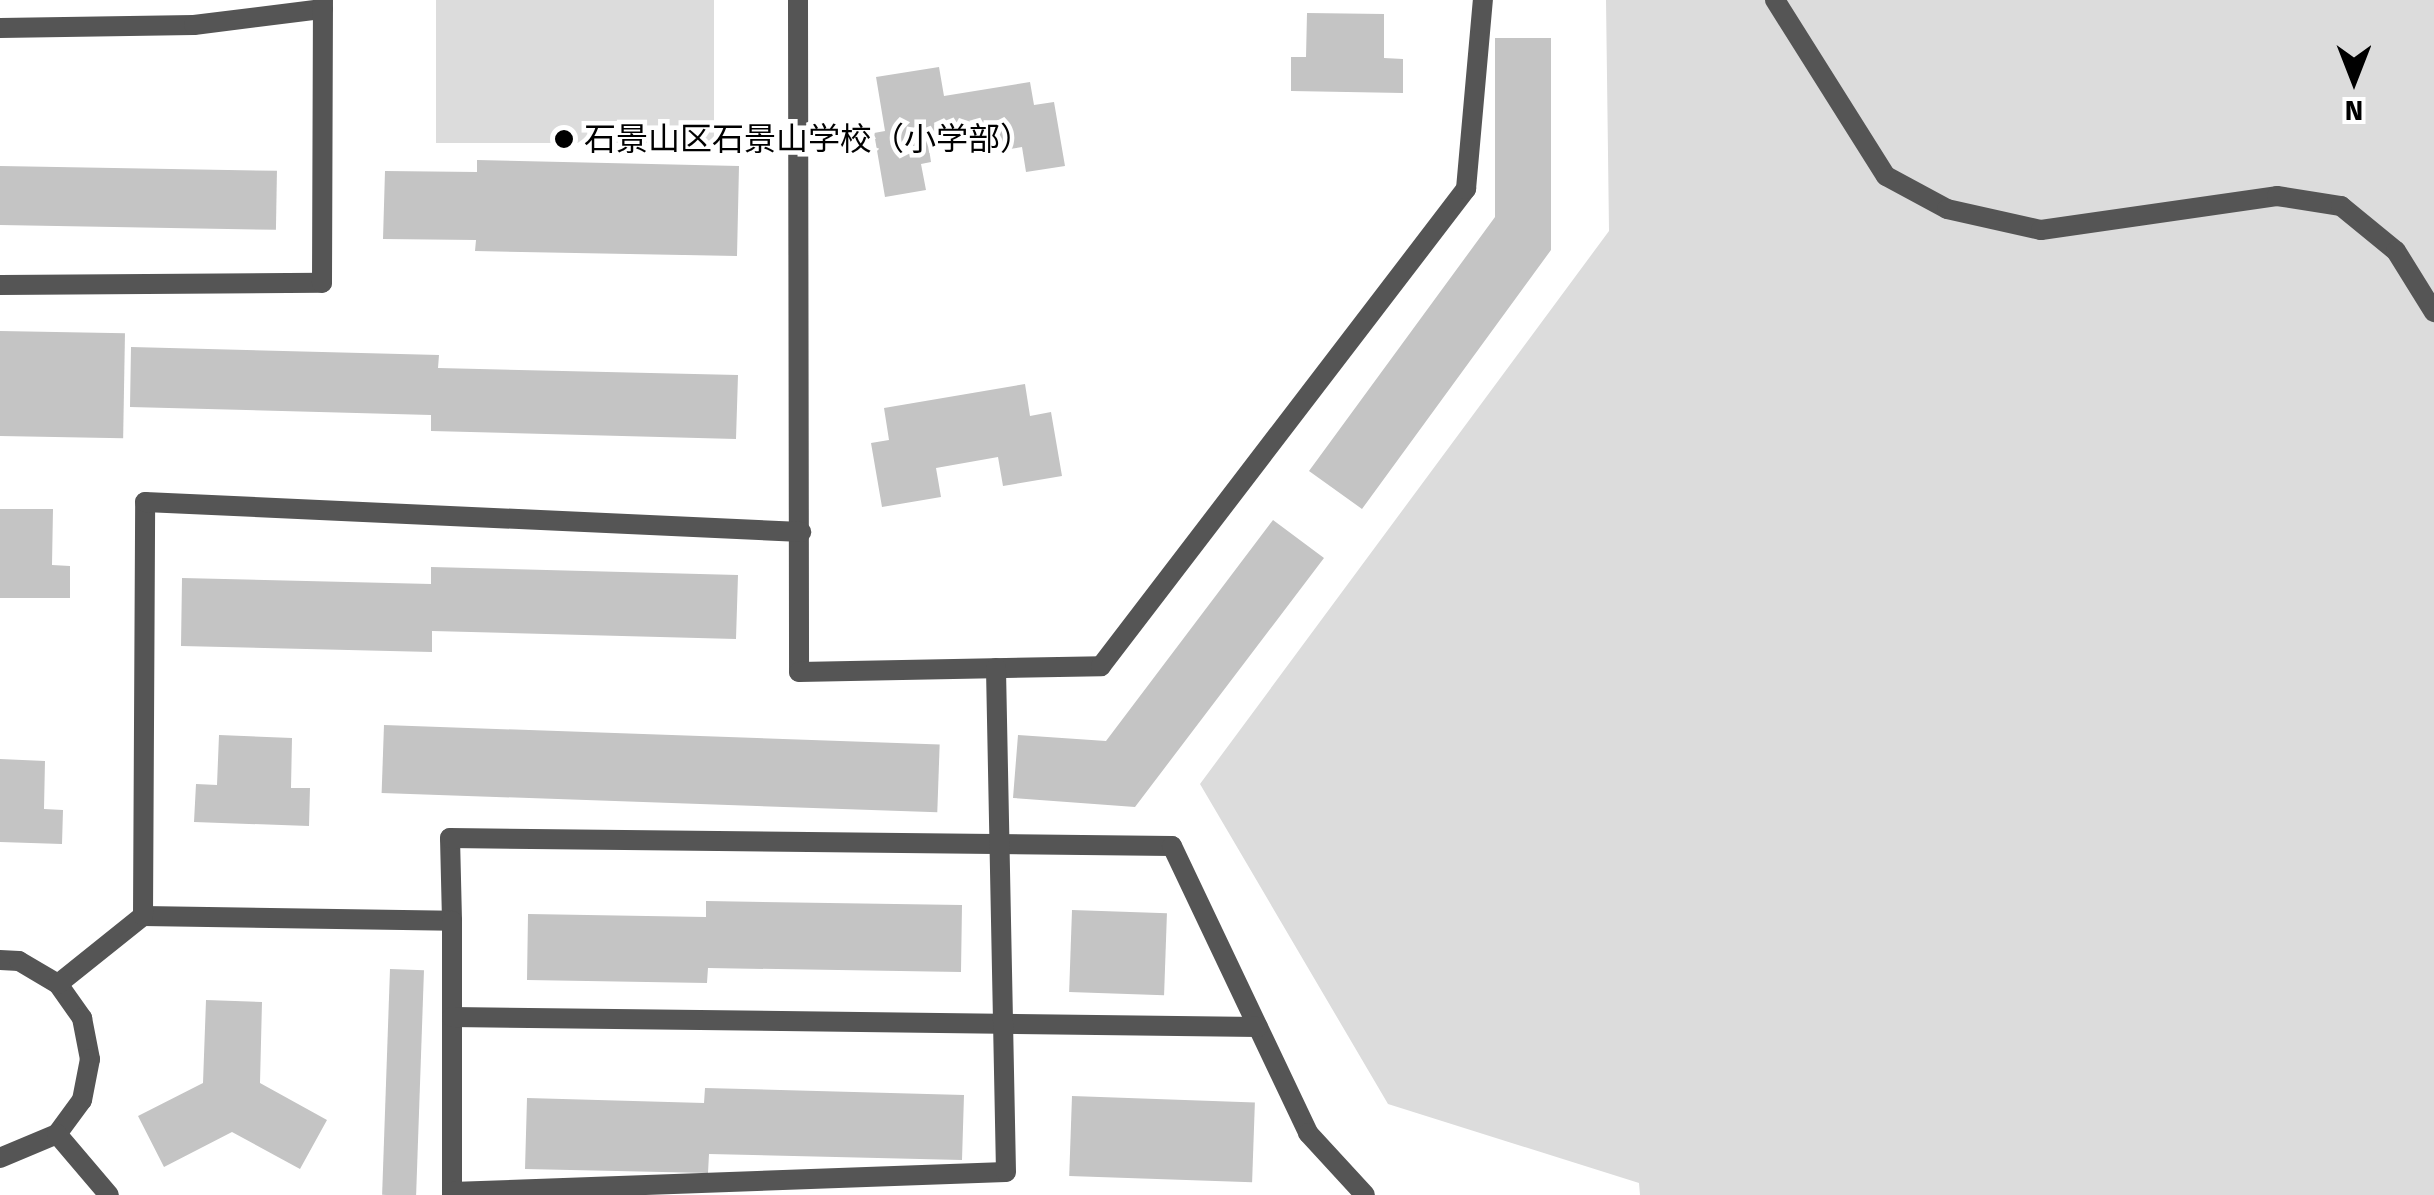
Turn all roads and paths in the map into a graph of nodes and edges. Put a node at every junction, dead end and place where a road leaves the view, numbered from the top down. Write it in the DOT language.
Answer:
graph roads {
  1 [pos="798,0"];
  2 [pos="1483,0"];
  3 [pos="1775,0"];
  4 [pos="323,5"];
  5 [pos="0,28"];
  6 [pos="0,285"];
  7 [pos="2434,312"];
  8 [pos="801,532"];
  9 [pos="996,668"];
  10 [pos="999,839"];
  11 [pos="143,916"];
  12 [pos="452,921"];
  13 [pos="0,960"];
  14 [pos="58,984"];
  15 [pos="452,1018"];
  16 [pos="1003,1025"];
  17 [pos="1258,1027"];
  18 [pos="57,1134"];
  19 [pos="0,1158"];
  20 [pos="452,1193"];
  21 [pos="109,1195"];
  22 [pos="1365,1195"];
  1 -- 8 [label="street"];
  2 -- 9 [label="street"];
  3 -- 7 [label="street"];
  4 -- 5 [label="street"];
  4 -- 6 [label="street"];
  8 -- 9 [label="street"];
  8 -- 11 [label="street"];
  9 -- 10 [label="street"];
  10 -- 12 [label="street"];
  10 -- 16 [label="street"];
  10 -- 17 [label="street"];
  11 -- 12 [label="street"];
  11 -- 14 [label="street"];
  12 -- 15 [label="street"];
  13 -- 14 [label="street"];
  14 -- 18 [label="street"];
  15 -- 16 [label="street"];
  15 -- 20 [label="street"];
  16 -- 17 [label="street"];
  16 -- 20 [label="street"];
  17 -- 22 [label="street"];
  18 -- 19 [label="street"];
  18 -- 21 [label="street"];
}
